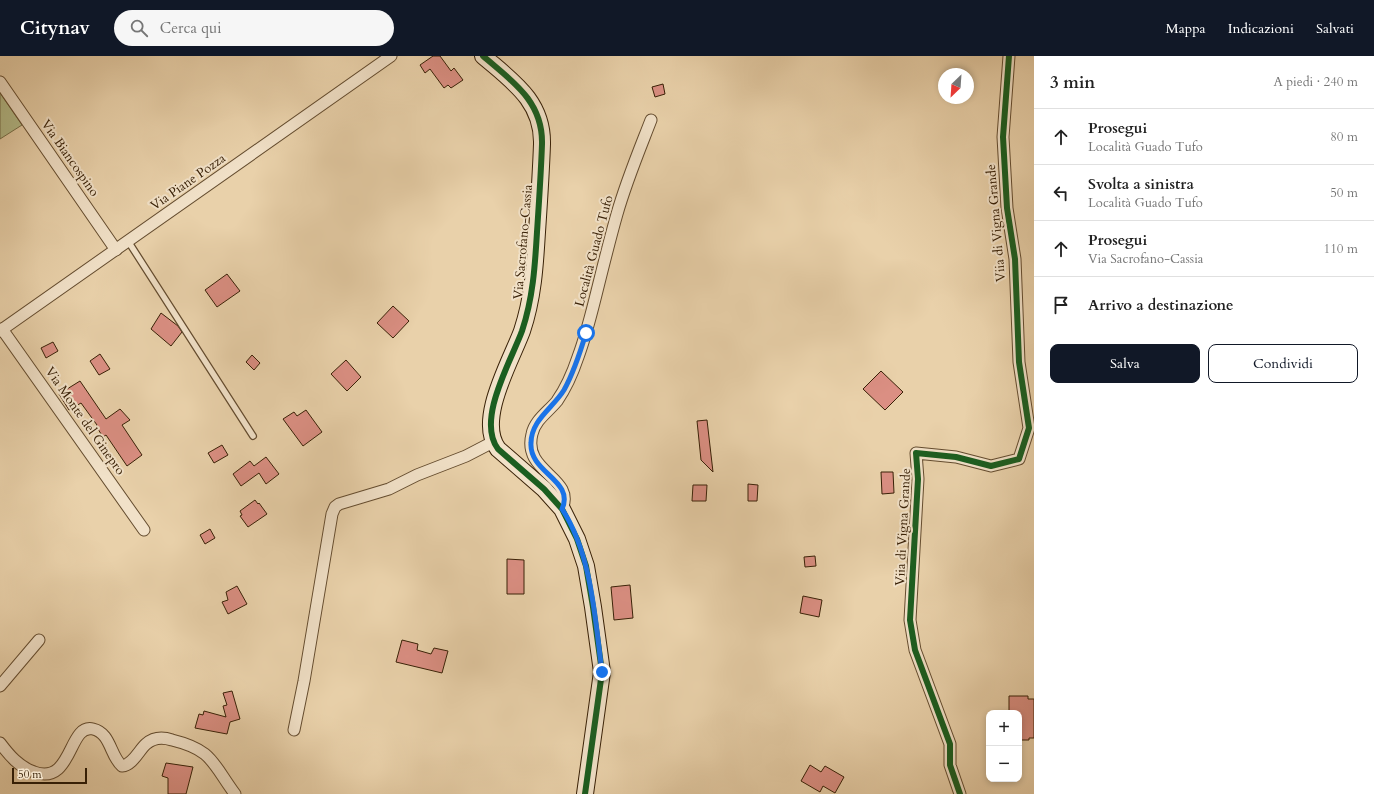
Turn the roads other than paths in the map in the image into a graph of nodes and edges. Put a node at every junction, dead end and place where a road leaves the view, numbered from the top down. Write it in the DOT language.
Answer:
graph roads {
  1 [pos="391,56"];
  2 [pos="483,56"];
  3 [pos="1009,56"];
  4 [pos="0,82"];
  5 [pos="651,120"];
  6 [pos="128,241"];
  7 [pos="116,250"];
  8 [pos="1,330"];
  9 [pos="1032,425"];
  10 [pos="253,436"];
  11 [pos="493,442"];
  12 [pos="562,509"];
  13 [pos="144,530"];
  14 [pos="39,640"];
  15 [pos="0,686"];
  16 [pos="294,730"];
  17 [pos="0,743"];
  18 [pos="235,794"];
  19 [pos="585,794"];
  20 [pos="960,794"];
  1 -- 6 [label="street, Via Piane Pozza"];
  2 -- 11 [label="street, Via Sacrofano-Cassia"];
  3 -- 9 [label="street, Viia di Vigna Grande"];
  4 -- 7 [label="street, Via Biancospino"];
  5 -- 12 [label="street, Località Guado Tufo"];
  6 -- 7 [label="street, Via Piane Pozza"];
  6 -- 10 [label="lane"];
  7 -- 8 [label="street, Via Piane Pozza"];
  8 -- 13 [label="street, Via Monte del Ginepro"];
  9 -- 20 [label="street, Viia di Vigna Grande"];
  11 -- 12 [label="street"];
  11 -- 16 [label="street"];
  12 -- 19 [label="street"];
  14 -- 15 [label="street"];
  17 -- 18 [label="street"];
}
